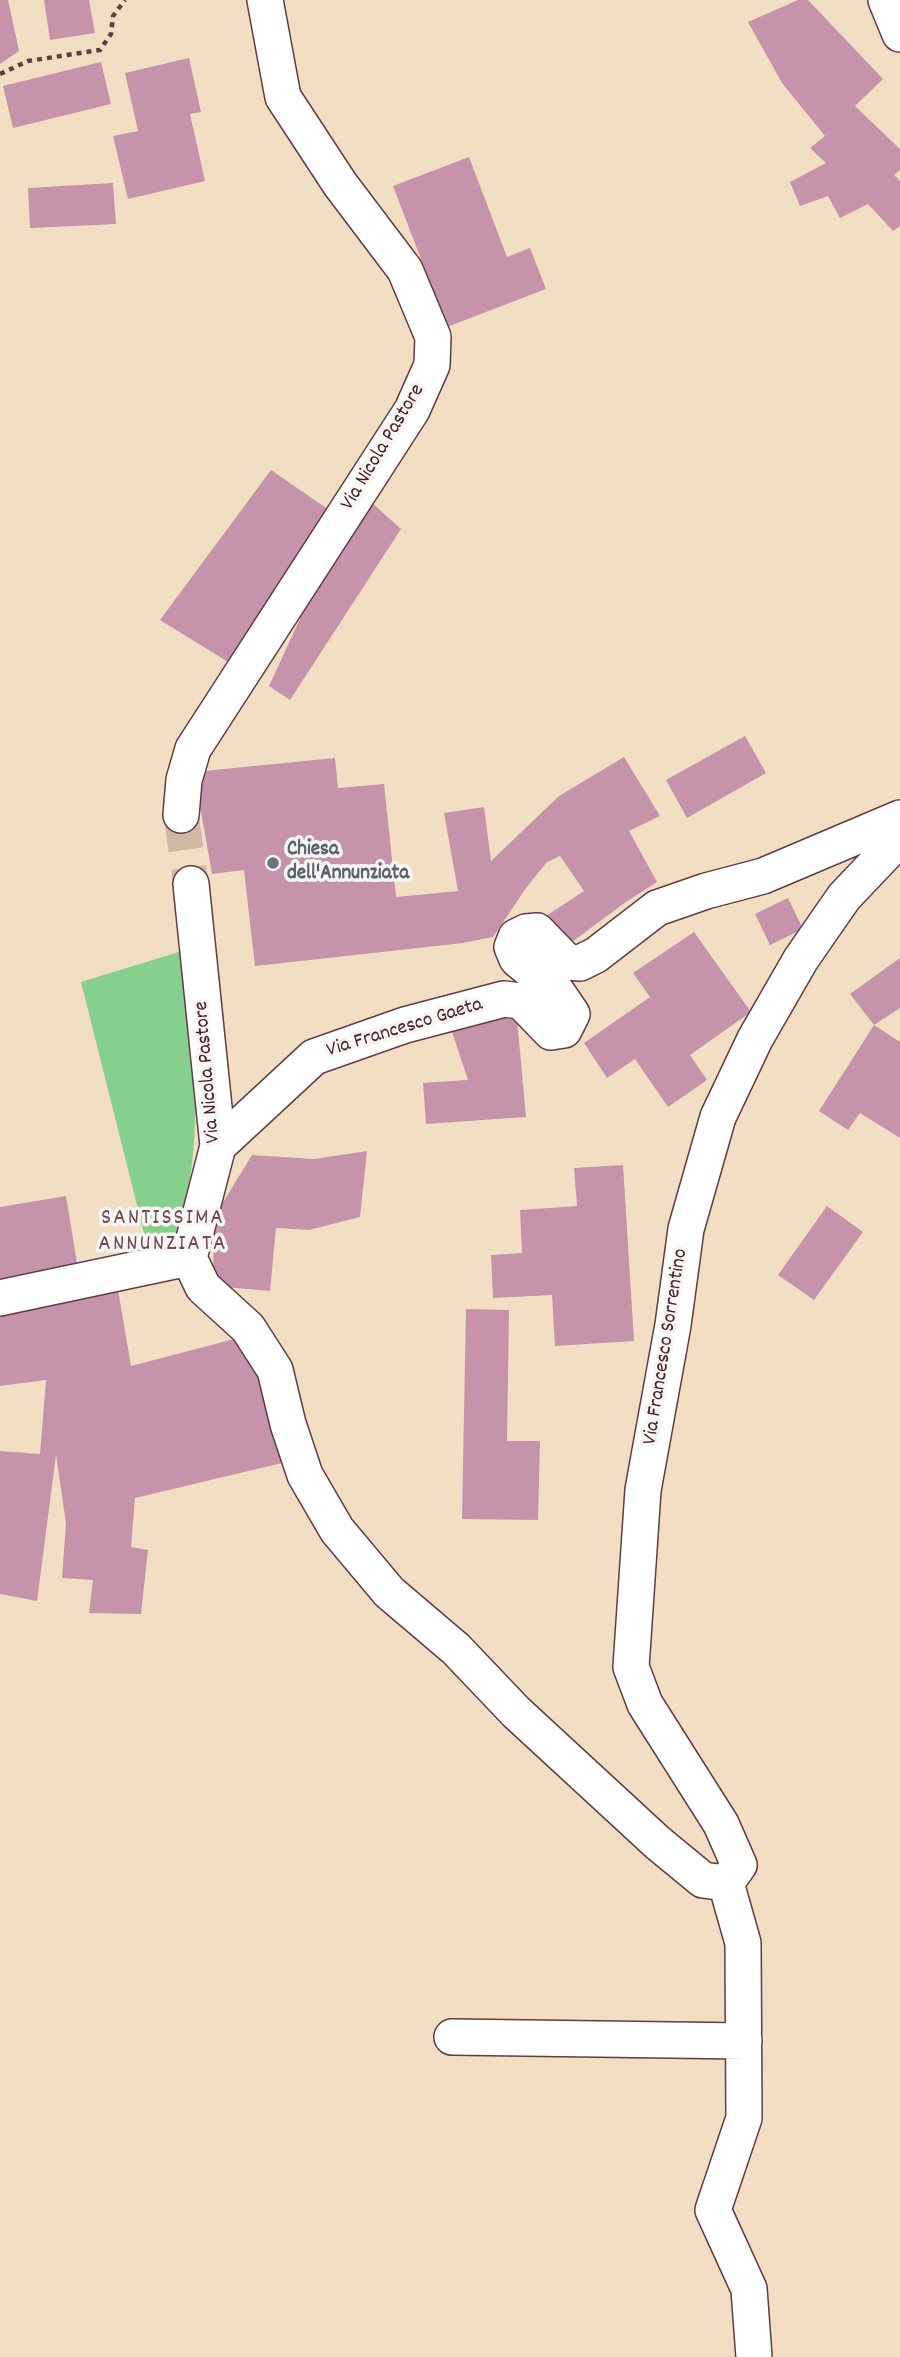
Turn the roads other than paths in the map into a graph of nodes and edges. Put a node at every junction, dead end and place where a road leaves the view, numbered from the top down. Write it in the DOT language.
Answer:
graph roads {
  1 [pos="265,0"];
  2 [pos="886,0"];
  3 [pos="900,34"];
  4 [pos="181,814"];
  5 [pos="900,818"];
  6 [pos="900,838"];
  7 [pos="191,884"];
  8 [pos="218,1146"];
  9 [pos="189,1258"];
  10 [pos="0,1298"];
  11 [pos="726,1883"];
  12 [pos="452,2037"];
  13 [pos="744,2041"];
  14 [pos="754,2357"];
  1 -- 4 [label="street, Via Nicola Pastore"];
  2 -- 3 [label="street"];
  5 -- 8 [label="street, Via Francesco Gaeta"];
  6 -- 11 [label="street, Via Francesco Sorrentino"];
  7 -- 8 [label="street, Via Nicola Pastore"];
  8 -- 9 [label="street, Via Nicola Pastore"];
  9 -- 10 [label="street"];
  9 -- 11 [label="street"];
  11 -- 13 [label="street"];
  12 -- 13 [label="street"];
  13 -- 14 [label="street"];
}
